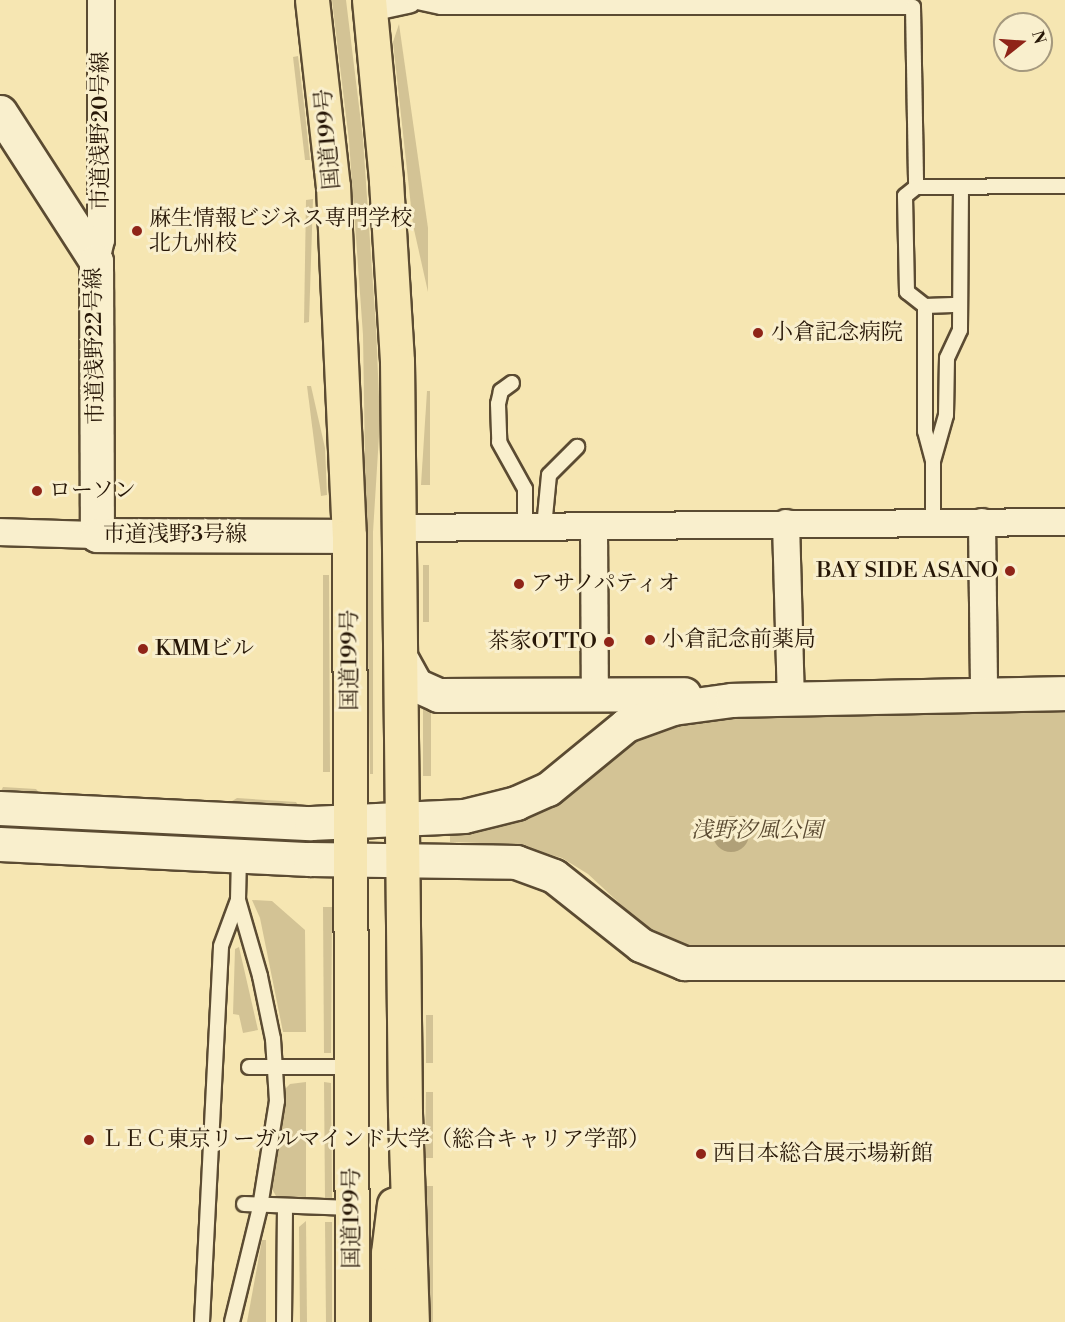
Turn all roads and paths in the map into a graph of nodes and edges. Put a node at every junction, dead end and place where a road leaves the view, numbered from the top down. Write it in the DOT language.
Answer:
graph roads {
  1 [pos="101,0"];
  2 [pos="312,0"];
  3 [pos="408,0"];
  4 [pos="797,3"];
  5 [pos="370,4"];
  6 [pos="0,112"];
  7 [pos="1065,186"];
  8 [pos="916,188"];
  9 [pos="961,188"];
  10 [pos="96,261"];
  11 [pos="960,305"];
  12 [pos="925,306"];
  13 [pos="512,383"];
  14 [pos="577,447"];
  15 [pos="933,461"];
  16 [pos="933,522"];
  17 [pos="982,522"];
  18 [pos="1065,522"];
  19 [pos="786,523"];
  20 [pos="594,526"];
  21 [pos="535,527"];
  22 [pos="402,528"];
  23 [pos="0,532"];
  24 [pos="97,535"];
  25 [pos="349,536"];
  26 [pos="403,662"];
  27 [pos="1065,693"];
  28 [pos="595,695"];
  29 [pos="984,697"];
  30 [pos="791,700"];
  31 [pos="706,703"];
  32 [pos="0,808"];
  33 [pos="405,820"];
  34 [pos="351,822"];
  35 [pos="0,844"];
  36 [pos="239,856"];
  37 [pos="351,860"];
  38 [pos="405,860"];
  39 [pos="238,900"];
  40 [pos="1065,963"];
  41 [pos="249,1067"];
  42 [pos="277,1067"];
  43 [pos="352,1067"];
  44 [pos="405,1113"];
  45 [pos="244,1204"];
  46 [pos="260,1207"];
  47 [pos="285,1207"];
  48 [pos="352,1208"];
  49 [pos="202,1322"];
  50 [pos="232,1322"];
  51 [pos="284,1322"];
  52 [pos="352,1322"];
  53 [pos="388,1322"];
  54 [pos="412,1322"];
  1 -- 10 [label="street, 市道浅野20号線"];
  2 -- 25 [label="highway, 国道199号"];
  3 -- 4 [label="lane"];
  3 -- 5 [label="street"];
  4 -- 8 [label="lane"];
  5 -- 22 [label="highway"];
  6 -- 10 [label="street, 市道浅野22号線"];
  7 -- 9 [label="lane"];
  8 -- 9 [label="lane"];
  8 -- 12 [label="lane"];
  9 -- 11 [label="lane"];
  10 -- 24 [label="street, 市道浅野22号線"];
  11 -- 12 [label="lane"];
  11 -- 15 [label="lane"];
  12 -- 15 [label="lane"];
  13 -- 21 [label="lane"];
  14 -- 21 [label="lane"];
  15 -- 16 [label="lane"];
  16 -- 17 [label="street"];
  16 -- 19 [label="street"];
  17 -- 18 [label="street"];
  17 -- 29 [label="street"];
  19 -- 20 [label="street"];
  19 -- 30 [label="street"];
  20 -- 21 [label="street"];
  20 -- 28 [label="street"];
  21 -- 22 [label="street"];
  22 -- 26 [label="highway"];
  23 -- 24 [label="street, 市道浅野3号線"];
  24 -- 25 [label="street, 市道浅野3号線"];
  25 -- 34 [label="highway, 国道199号"];
  26 -- 28 [label="street"];
  26 -- 33 [label="highway"];
  27 -- 29 [label="street"];
  28 -- 31 [label="street"];
  29 -- 30 [label="street"];
  30 -- 31 [label="street"];
  31 -- 33 [label="street"];
  32 -- 34 [label="street"];
  33 -- 34 [label="street"];
  33 -- 38 [label="highway"];
  34 -- 37 [label="highway, 国道199号"];
  35 -- 36 [label="street"];
  36 -- 37 [label="street"];
  36 -- 39 [label="lane"];
  37 -- 38 [label="street"];
  37 -- 43 [label="highway, 国道199号"];
  38 -- 40 [label="street"];
  38 -- 44 [label="highway"];
  39 -- 42 [label="lane"];
  39 -- 49 [label="lane"];
  41 -- 42 [label="lane"];
  42 -- 43 [label="lane"];
  42 -- 46 [label="lane"];
  43 -- 48 [label="highway, 国道199号"];
  44 -- 53 [label="highway"];
  44 -- 54 [label="highway"];
  45 -- 46 [label="lane"];
  46 -- 47 [label="lane"];
  46 -- 50 [label="lane"];
  47 -- 48 [label="lane"];
  47 -- 51 [label="lane"];
  48 -- 52 [label="highway, 国道199号"];
}
